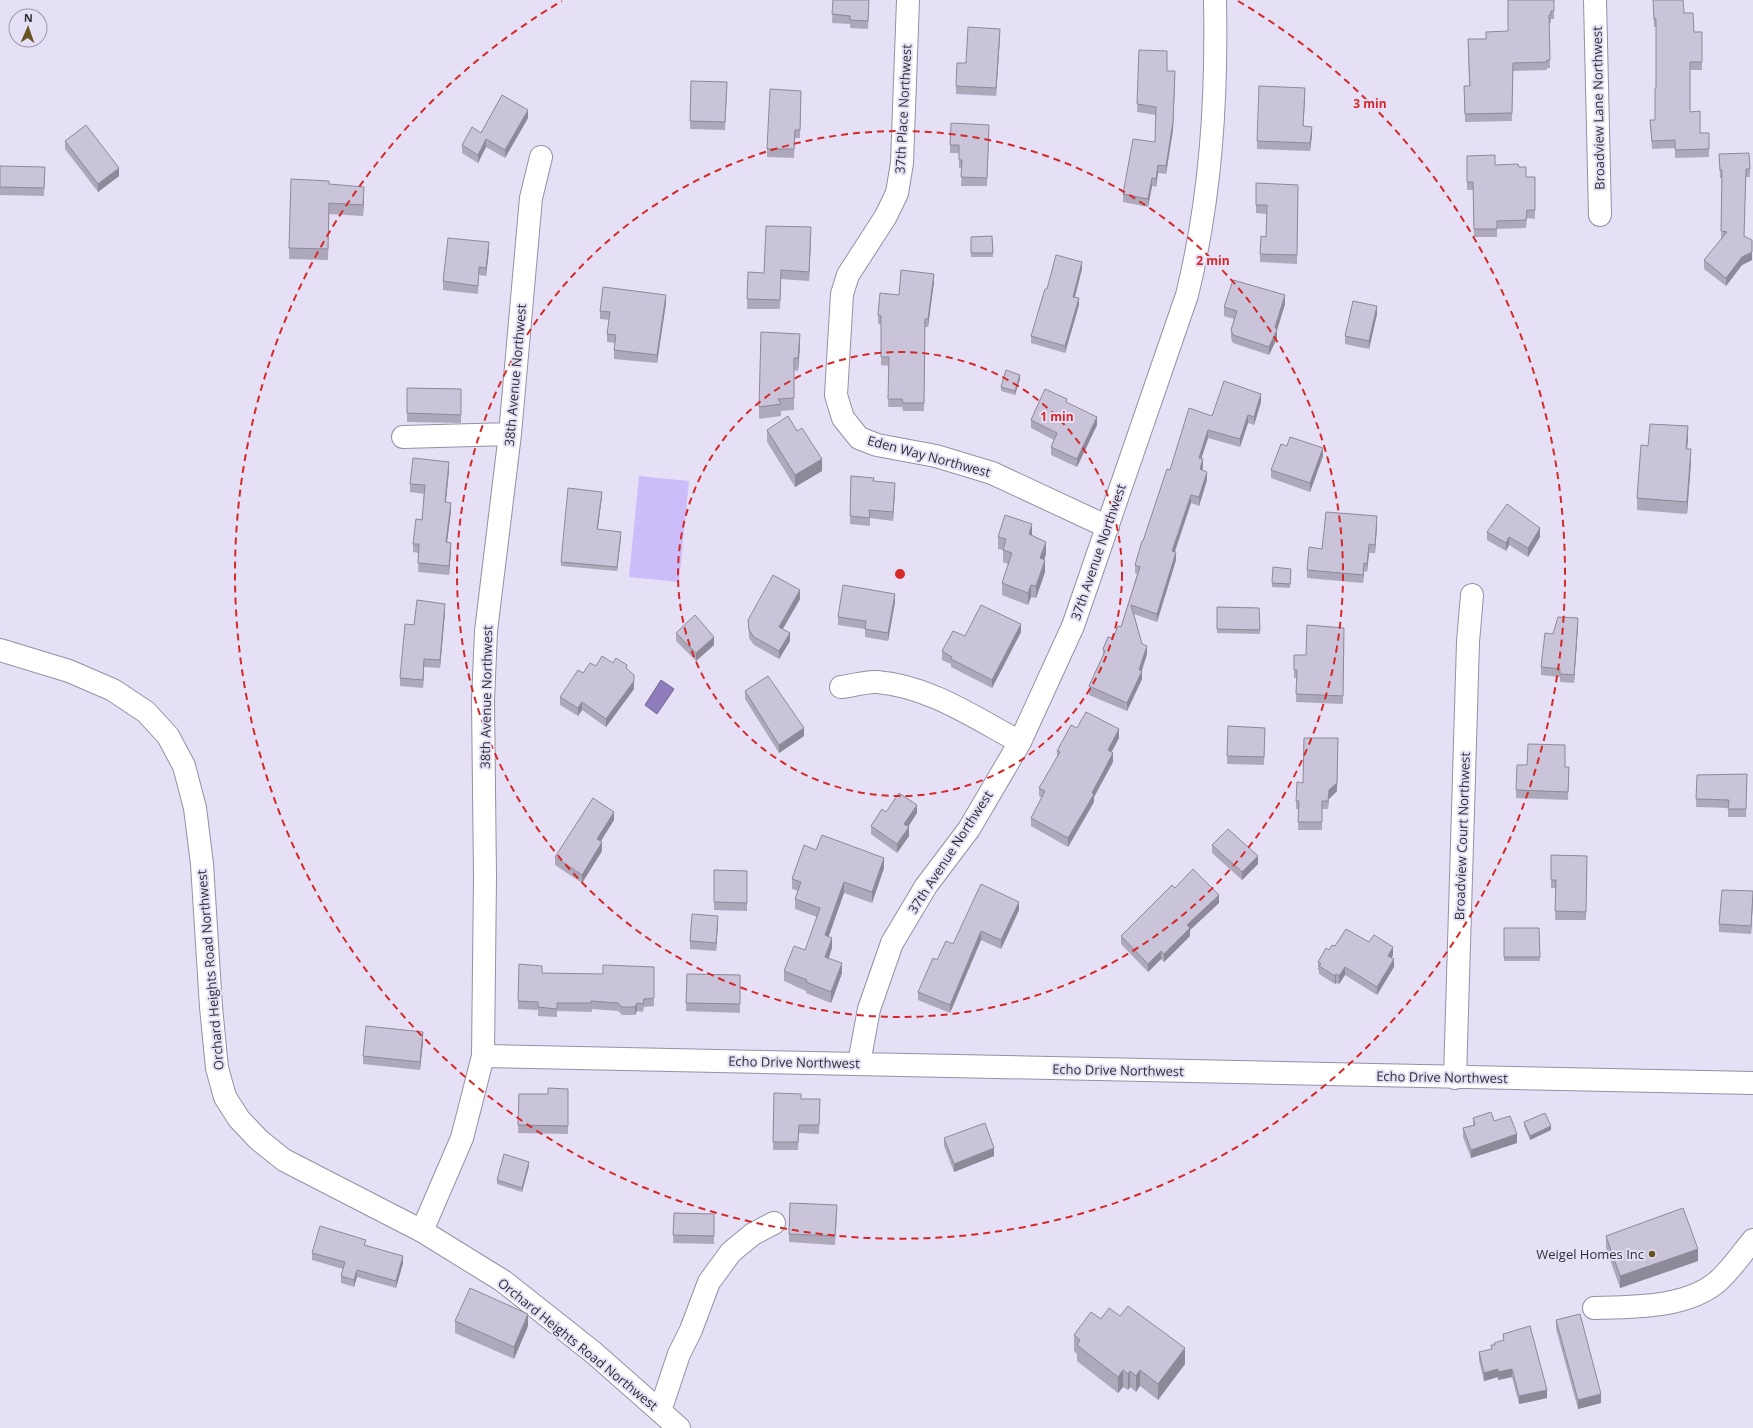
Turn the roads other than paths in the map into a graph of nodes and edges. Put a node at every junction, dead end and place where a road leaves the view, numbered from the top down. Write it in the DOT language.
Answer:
graph roads {
  1 [pos="908,0"];
  2 [pos="1215,0"];
  3 [pos="1595,0"];
  4 [pos="541,157"];
  5 [pos="1600,215"];
  6 [pos="843,418"];
  7 [pos="510,434"];
  8 [pos="403,437"];
  9 [pos="1108,527"];
  10 [pos="1472,595"];
  11 [pos="0,650"];
  12 [pos="841,688"];
  13 [pos="1020,742"];
  14 [pos="483,1056"];
  15 [pos="859,1064"];
  16 [pos="1455,1078"];
  17 [pos="1753,1083"];
  18 [pos="774,1223"];
  19 [pos="422,1231"];
  20 [pos="1753,1240"];
  21 [pos="1594,1308"];
  22 [pos="660,1411"];
  23 [pos="679,1428"];
  1 -- 6 [label="street, 37th Place Northwest"];
  2 -- 9 [label="street, 37th Avenue Northwest"];
  3 -- 5 [label="street, Broadview Lane Northwest"];
  4 -- 7 [label="street, 38th Avenue Northwest"];
  6 -- 9 [label="street, Eden Way Northwest"];
  7 -- 8 [label="street"];
  7 -- 14 [label="street, 38th Avenue Northwest"];
  9 -- 13 [label="street, 37th Avenue Northwest"];
  10 -- 16 [label="street, Broadview Court Northwest"];
  11 -- 19 [label="street, Orchard Heights Road Northwest"];
  12 -- 13 [label="street"];
  13 -- 15 [label="street, 37th Avenue Northwest"];
  14 -- 15 [label="street, Echo Drive Northwest"];
  14 -- 19 [label="street, 38th Avenue Northwest"];
  15 -- 16 [label="street, Echo Drive Northwest"];
  16 -- 17 [label="street, Echo Drive Northwest"];
  18 -- 22 [label="street"];
  19 -- 22 [label="street, Orchard Heights Road Northwest"];
  20 -- 21 [label="street"];
  22 -- 23 [label="street, Orchard Heights Road Northwest"];
}
